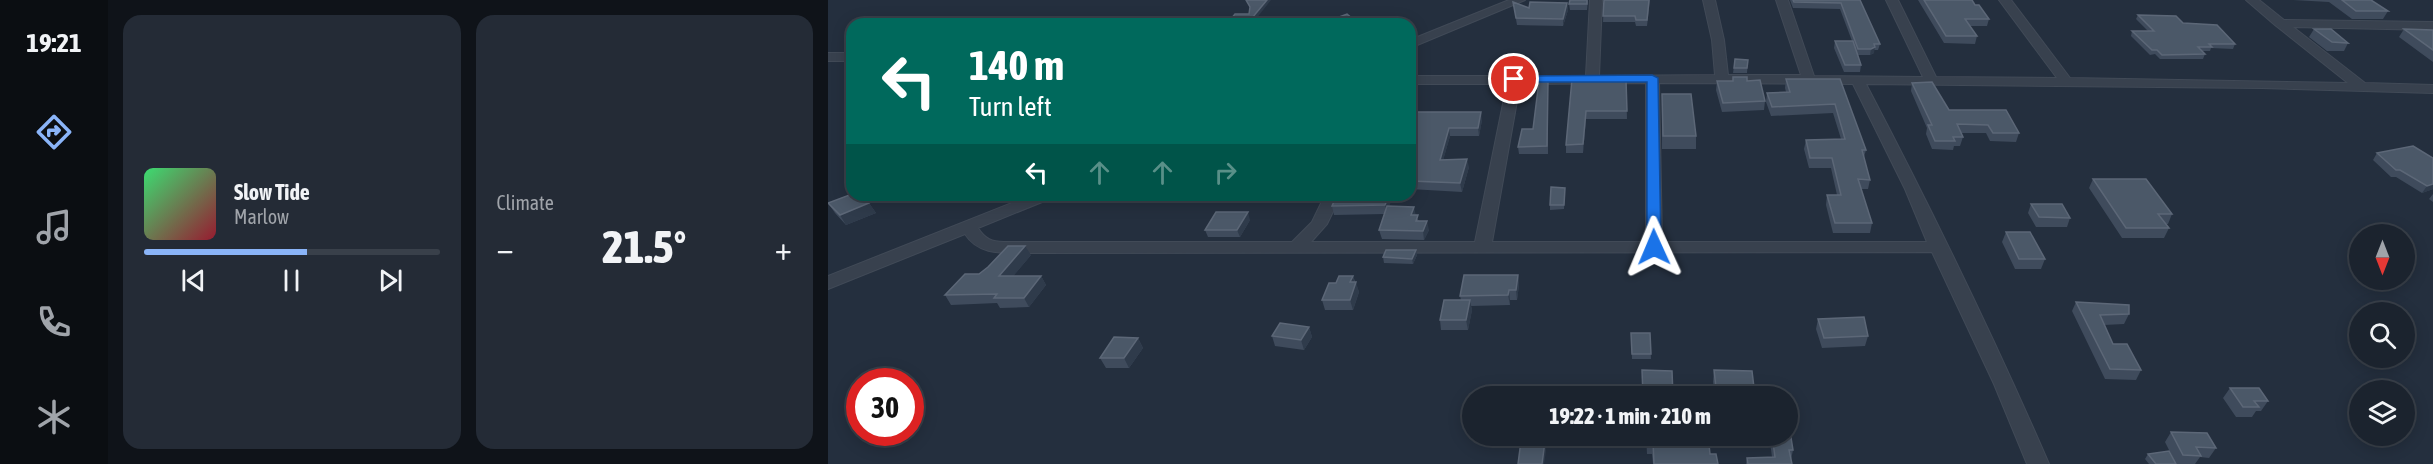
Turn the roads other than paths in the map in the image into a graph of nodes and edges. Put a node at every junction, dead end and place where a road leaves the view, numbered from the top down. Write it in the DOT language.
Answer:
graph roads {
  1 [pos="1519,0"];
  2 [pos="1596,0"];
  3 [pos="1709,0"];
  4 [pos="1782,0"];
  5 [pos="1892,0"];
  6 [pos="2005,0"];
  7 [pos="2252,0"];
  8 [pos="2279,24"];
  9 [pos="2433,26"];
  10 [pos="1416,42"];
  11 [pos="828,57"];
  12 [pos="846,57"];
  13 [pos="1592,78"];
  14 [pos="1652,78"];
  15 [pos="1722,78"];
  16 [pos="1514,79"];
  17 [pos="1809,79"];
  18 [pos="1416,80"];
  19 [pos="1931,80"];
  20 [pos="1858,81"];
  21 [pos="2067,83"];
  22 [pos="2363,88"];
  23 [pos="2433,89"];
  24 [pos="1031,201"];
  25 [pos="1330,201"];
  26 [pos="969,226"];
  27 [pos="1483,246"];
  28 [pos="1654,247"];
  29 [pos="1938,247"];
  30 [pos="1296,248"];
  31 [pos="828,283"];
  32 [pos="2038,464"];
  1 -- 10 [label="street"];
  2 -- 13 [label="street"];
  3 -- 15 [label="street"];
  4 -- 17 [label="street"];
  5 -- 19 [label="street"];
  6 -- 21 [label="street"];
  7 -- 8 [label="street"];
  8 -- 9 [label="street"];
  8 -- 22 [label="street"];
  11 -- 12 [label="street"];
  13 -- 14 [label="street"];
  13 -- 16 [label="street"];
  14 -- 15 [label="street"];
  14 -- 28 [label="street"];
  15 -- 17 [label="street"];
  16 -- 18 [label="street"];
  16 -- 27 [label="street"];
  17 -- 20 [label="street"];
  19 -- 20 [label="street"];
  19 -- 21 [label="street"];
  20 -- 29 [label="street"];
  21 -- 22 [label="street"];
  22 -- 23 [label="street"];
  24 -- 26 [label="street"];
  25 -- 30 [label="street"];
  26 -- 30 [label="street"];
  26 -- 31 [label="street"];
  27 -- 28 [label="street"];
  27 -- 30 [label="street"];
  28 -- 29 [label="street"];
  29 -- 32 [label="street"];
}
